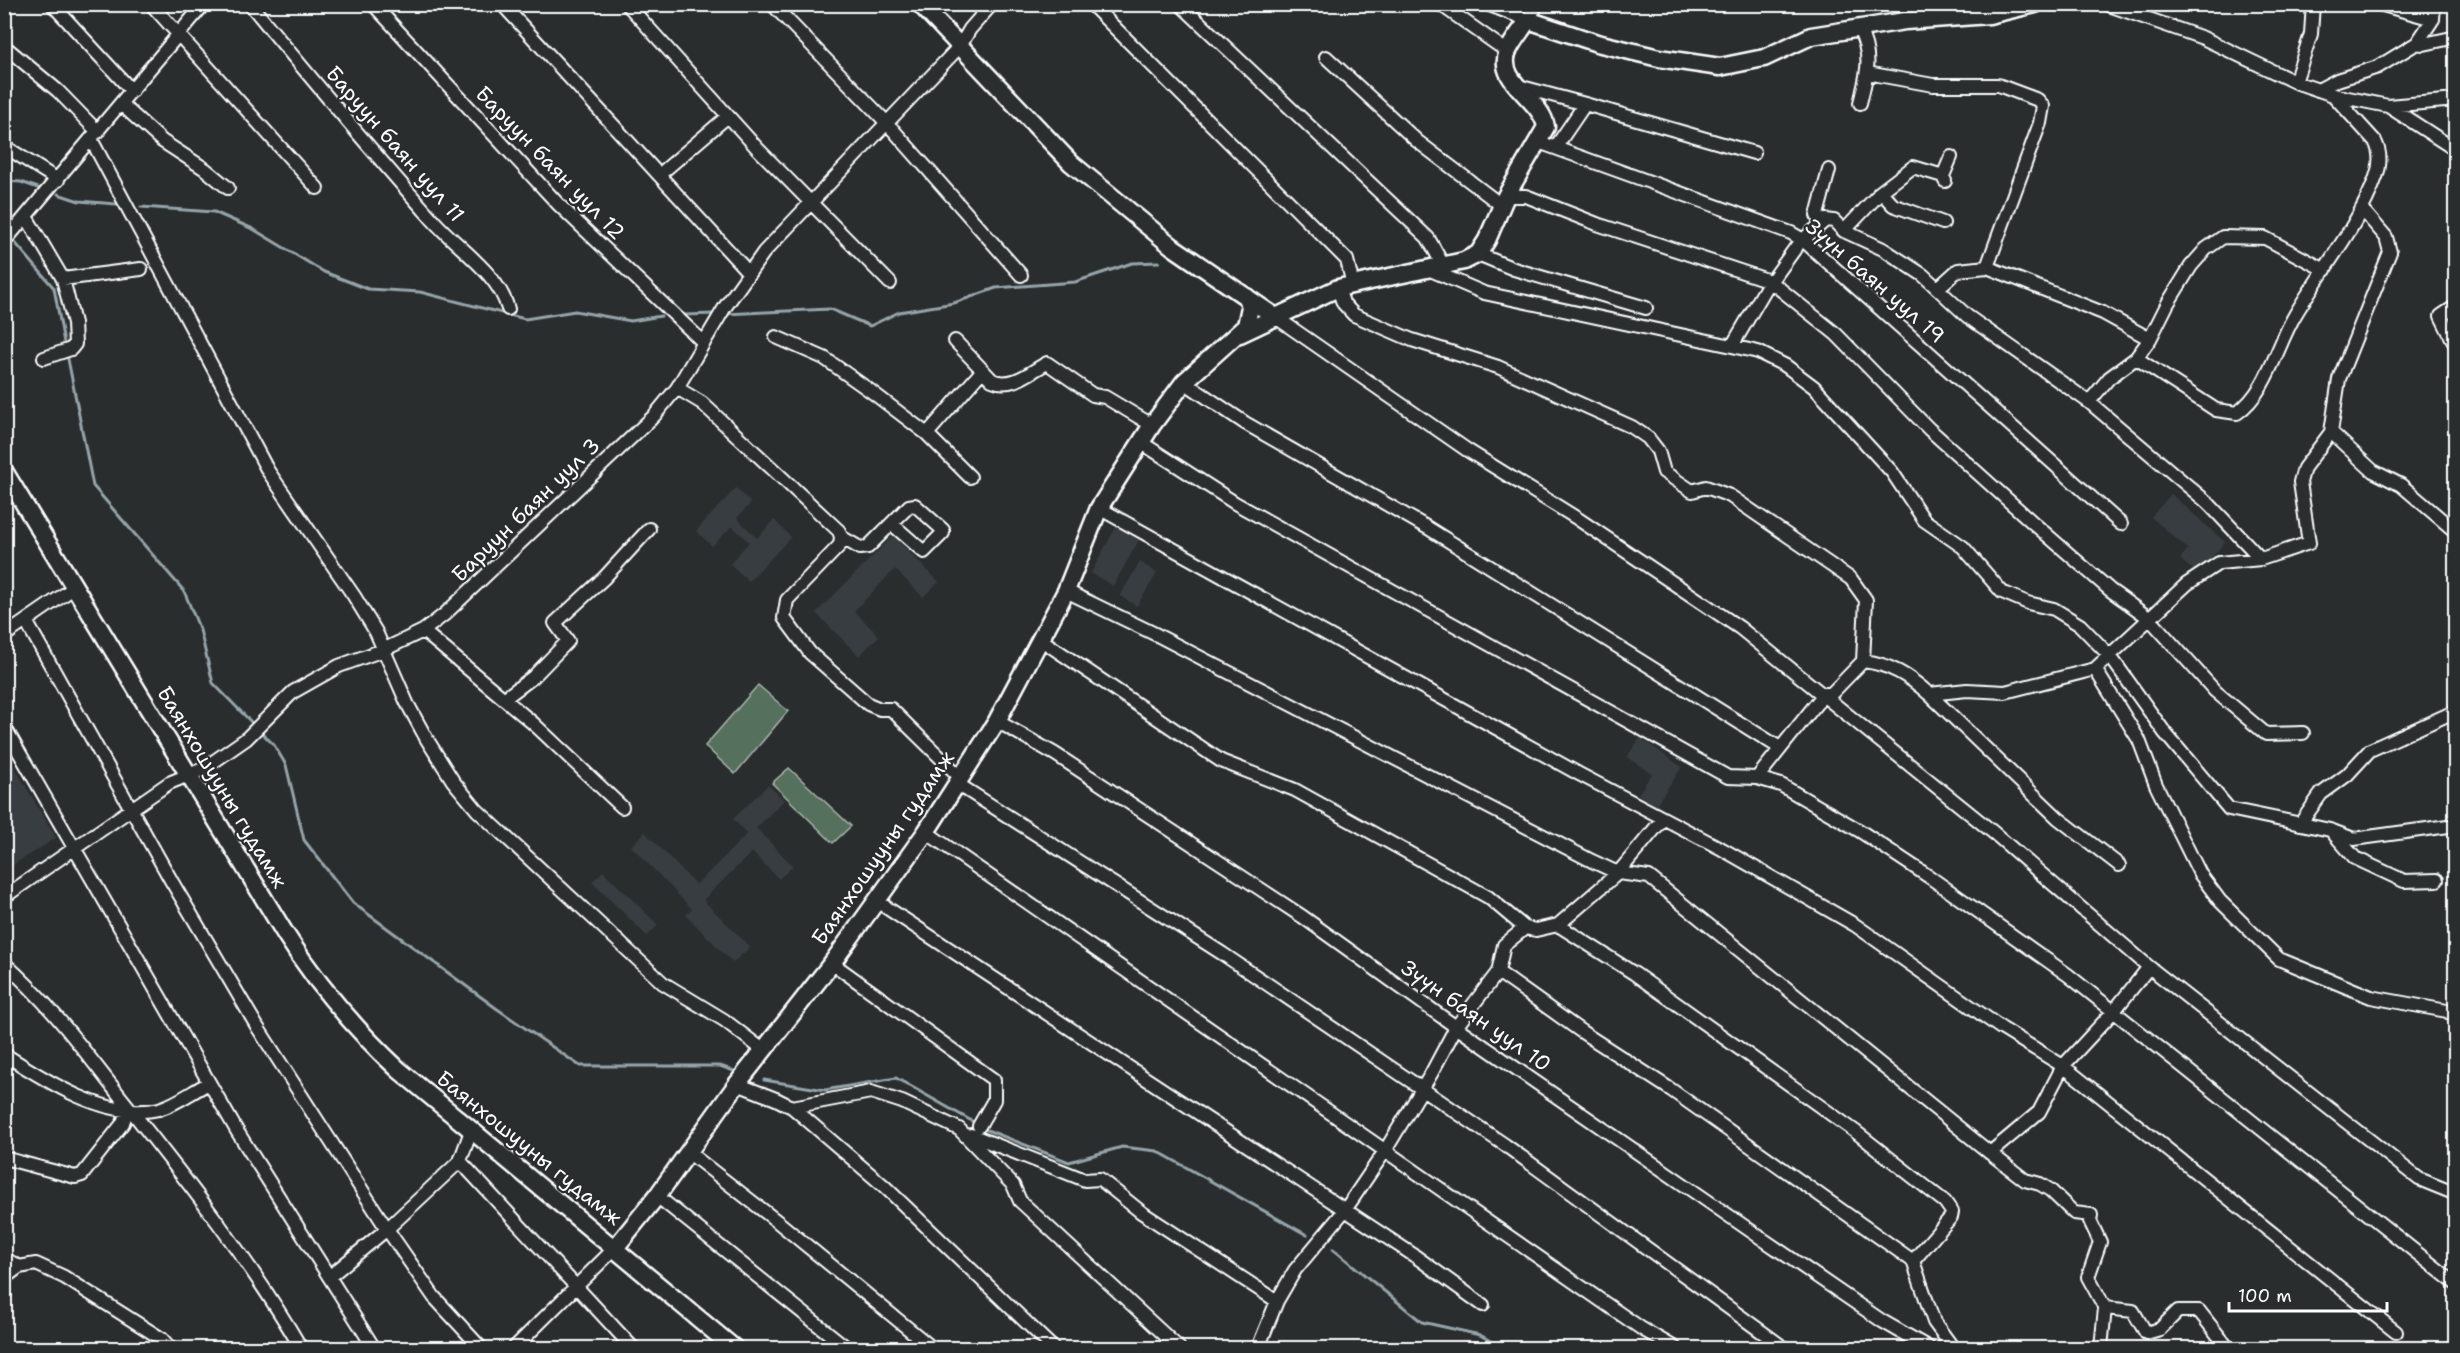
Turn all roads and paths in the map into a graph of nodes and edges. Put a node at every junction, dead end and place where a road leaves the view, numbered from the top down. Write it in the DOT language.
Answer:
graph roads {
  1 [pos="52,4"];
  2 [pos="151,4"];
  3 [pos="204,4"];
  4 [pos="250,4"];
  5 [pos="373,4"];
  6 [pos="502,4"];
  7 [pos="627,4"];
  8 [pos="772,4"];
  9 [pos="920,4"];
  10 [pos="993,4"];
  11 [pos="1091,4"];
  12 [pos="1180,4"];
  13 [pos="1440,4"];
  14 [pos="1487,4"];
  15 [pos="1537,4"];
  16 [pos="2035,4"];
  17 [pos="2106,4"];
  18 [pos="2313,4"];
  19 [pos="2379,4"];
  20 [pos="2434,4"];
  21 [pos="1990,10"];
  22 [pos="2433,19"];
  23 [pos="1528,20"];
  24 [pos="1859,29"];
  25 [pos="178,35"];
  26 [pos="2456,37"];
  27 [pos="2417,43"];
  28 [pos="4,46"];
  29 [pos="960,46"];
  30 [pos="1508,52"];
  31 [pos="1326,57"];
  32 [pos="1867,73"];
  33 [pos="2295,82"];
  34 [pos="1518,86"];
  35 [pos="2318,90"];
  36 [pos="132,91"];
  37 [pos="2333,95"];
  38 [pos="2456,100"];
  39 [pos="1860,103"];
  40 [pos="121,104"];
  41 [pos="1585,104"];
  42 [pos="2388,106"];
  43 [pos="728,116"];
  44 [pos="887,123"];
  45 [pos="95,137"];
  46 [pos="1536,141"];
  47 [pos="4,146"];
  48 [pos="1555,148"];
  49 [pos="2456,150"];
  50 [pos="1754,153"];
  51 [pos="1951,157"];
  52 [pos="1829,170"];
  53 [pos="659,175"];
  54 [pos="58,180"];
  55 [pos="228,188"];
  56 [pos="317,188"];
  57 [pos="1879,194"];
  58 [pos="1503,201"];
  59 [pos="811,202"];
  60 [pos="2362,209"];
  61 [pos="27,218"];
  62 [pos="1943,223"];
  63 [pos="1821,224"];
  64 [pos="1844,231"];
  65 [pos="1803,240"];
  66 [pos="5,241"];
  67 [pos="1478,254"];
  68 [pos="1443,265"];
  69 [pos="1987,267"];
  70 [pos="1425,268"];
  71 [pos="141,269"];
  72 [pos="2325,270"];
  73 [pos="748,272"];
  74 [pos="1022,275"];
  75 [pos="63,279"];
  76 [pos="1771,282"];
  77 [pos="890,283"];
  78 [pos="1345,286"];
  79 [pos="1938,288"];
  80 [pos="1247,297"];
  81 [pos="2456,306"];
  82 [pos="1646,308"];
  83 [pos="508,309"];
  84 [pos="1277,318"];
  85 [pos="1240,334"];
  86 [pos="776,337"];
  87 [pos="2150,339"];
  88 [pos="955,341"];
  89 [pos="704,343"];
  90 [pos="1732,346"];
  91 [pos="2456,346"];
  92 [pos="44,358"];
  93 [pos="2136,358"];
  94 [pos="982,371"];
  95 [pos="1184,382"];
  96 [pos="677,387"];
  97 [pos="2089,402"];
  98 [pos="1152,425"];
  99 [pos="2331,432"];
  100 [pos="927,434"];
  101 [pos="1142,443"];
  102 [pos="4,471"];
  103 [pos="970,477"];
  104 [pos="1100,508"];
  105 [pos="892,524"];
  106 [pos="2121,524"];
  107 [pos="649,529"];
  108 [pos="2456,532"];
  109 [pos="841,537"];
  110 [pos="2261,559"];
  111 [pos="75,587"];
  112 [pos="1066,591"];
  113 [pos="2149,618"];
  114 [pos="26,621"];
  115 [pos="423,631"];
  116 [pos="4,636"];
  117 [pos="1040,639"];
  118 [pos="383,650"];
  119 [pos="2110,656"];
  120 [pos="1863,661"];
  121 [pos="2095,669"];
  122 [pos="1824,694"];
  123 [pos="1929,694"];
  124 [pos="505,698"];
  125 [pos="2456,711"];
  126 [pos="997,721"];
  127 [pos="4,726"];
  128 [pos="2303,733"];
  129 [pos="1780,748"];
  130 [pos="189,775"];
  131 [pos="1758,778"];
  132 [pos="958,780"];
  133 [pos="622,807"];
  134 [pos="131,809"];
  135 [pos="1662,819"];
  136 [pos="2300,824"];
  137 [pos="2456,825"];
  138 [pos="2330,830"];
  139 [pos="926,832"];
  140 [pos="75,847"];
  141 [pos="2119,865"];
  142 [pos="1618,873"];
  143 [pos="2437,879"];
  144 [pos="4,897"];
  145 [pos="875,900"];
  146 [pos="1558,925"];
  147 [pos="1525,928"];
  148 [pos="4,963"];
  149 [pos="832,963"];
  150 [pos="2150,966"];
  151 [pos="1498,972"];
  152 [pos="2114,1011"];
  153 [pos="2453,1013"];
  154 [pos="1456,1027"];
  155 [pos="763,1050"];
  156 [pos="4,1054"];
  157 [pos="2062,1066"];
  158 [pos="743,1077"];
  159 [pos="209,1083"];
  160 [pos="1420,1089"];
  161 [pos="792,1107"];
  162 [pos="129,1111"];
  163 [pos="979,1126"];
  164 [pos="959,1129"];
  165 [pos="471,1131"];
  166 [pos="1385,1151"];
  167 [pos="688,1152"];
  168 [pos="1990,1153"];
  169 [pos="4,1158"];
  170 [pos="460,1161"];
  171 [pos="2456,1194"];
  172 [pos="657,1196"];
  173 [pos="1346,1210"];
  174 [pos="387,1229"];
  175 [pos="615,1248"];
  176 [pos="4,1258"];
  177 [pos="1913,1261"];
  178 [pos="19,1267"];
  179 [pos="329,1277"];
  180 [pos="4,1278"];
  181 [pos="2456,1284"];
  182 [pos="577,1287"];
  183 [pos="1277,1301"];
  184 [pos="1483,1305"];
  185 [pos="2105,1308"];
  186 [pos="2396,1332"];
  187 [pos="1949,1344"];
  188 [pos="1927,1347"];
  189 [pos="170,1348"];
  190 [pos="302,1348"];
  191 [pos="374,1348"];
  192 [pos="481,1348"];
  193 [pos="514,1348"];
  194 [pos="633,1348"];
  195 [pos="734,1348"];
  196 [pos="847,1348"];
  197 [pos="932,1348"];
  198 [pos="1053,1348"];
  199 [pos="1179,1348"];
  200 [pos="1258,1348"];
  201 [pos="1675,1348"];
  202 [pos="1784,1348"];
  203 [pos="2101,1348"];
  204 [pos="2228,1348"];
  1 -- 36 [label="street"];
  2 -- 25 [label="street"];
  3 -- 25 [label="street"];
  4 -- 83 [label="street, Баруун баян уул 11"];
  5 -- 89 [label="street, Баруун баян уул 12"];
  6 -- 53 [label="street"];
  7 -- 43 [label="street"];
  8 -- 44 [label="street"];
  9 -- 29 [label="street"];
  10 -- 29 [label="street, Баруун баян уул 3"];
  11 -- 78 [label="street"];
  12 -- 68 [label="street"];
  13 -- 30 [label="street"];
  14 -- 23 [label="street"];
  15 -- 23 [label="street"];
  16 -- 21 [label="street"];
  17 -- 33 [label="street"];
  18 -- 33 [label="street"];
  19 -- 22 [label="street"];
  20 -- 22 [label="street"];
  21 -- 24 [label="street"];
  22 -- 27 [label="street"];
  23 -- 24 [label="street"];
  23 -- 30 [label="street"];
  24 -- 32 [label="street"];
  25 -- 36 [label="street"];
  25 -- 56 [label="street"];
  26 -- 27 [label="street"];
  27 -- 35 [label="street"];
  28 -- 45 [label="street"];
  29 -- 44 [label="street, Баруун баян уул 3"];
  29 -- 80 [label="street"];
  30 -- 34 [label="street"];
  31 -- 58 [label="street"];
  32 -- 39 [label="street"];
  32 -- 69 [label="street"];
  33 -- 35 [label="street"];
  34 -- 41 [label="street"];
  34 -- 46 [label="street"];
  35 -- 37 [label="street"];
  36 -- 40 [label="street"];
  37 -- 42 [label="street"];
  37 -- 60 [label="street"];
  38 -- 42 [label="street"];
  40 -- 45 [label="street"];
  40 -- 55 [label="street"];
  41 -- 48 [label="street"];
  41 -- 50 [label="street"];
  42 -- 49 [label="street"];
  43 -- 53 [label="street"];
  43 -- 59 [label="street"];
  44 -- 59 [label="street, Баруун баян уул 3"];
  44 -- 74 [label="street"];
  45 -- 54 [label="street"];
  45 -- 118 [label="street"];
  46 -- 48 [label="street, Зүүн баян уул 19"];
  46 -- 58 [label="street"];
  47 -- 54 [label="street"];
  48 -- 65 [label="street, Зүүн баян уул 19"];
  51 -- 57 [label="street"];
  52 -- 63 [label="street"];
  53 -- 73 [label="street"];
  54 -- 61 [label="street"];
  57 -- 62 [label="street"];
  57 -- 64 [label="street"];
  58 -- 67 [label="street"];
  58 -- 76 [label="street"];
  59 -- 73 [label="street, Баруун баян уул 3"];
  59 -- 77 [label="street"];
  60 -- 72 [label="street"];
  60 -- 99 [label="street"];
  61 -- 66 [label="street"];
  61 -- 75 [label="street"];
  63 -- 64 [label="street"];
  63 -- 65 [label="street"];
  64 -- 79 [label="street"];
  65 -- 76 [label="street"];
  65 -- 106 [label="street, Зүүн баян уул 19"];
  67 -- 68 [label="street"];
  67 -- 82 [label="street"];
  68 -- 70 [label="street"];
  69 -- 79 [label="street"];
  69 -- 87 [label="street"];
  70 -- 78 [label="street"];
  70 -- 90 [label="street"];
  71 -- 75 [label="street"];
  72 -- 87 [label="street"];
  72 -- 93 [label="street"];
  73 -- 89 [label="street, Баруун баян уул 3"];
  75 -- 92 [label="street"];
  76 -- 90 [label="street"];
  76 -- 113 [label="street"];
  78 -- 84 [label="street"];
  78 -- 120 [label="street"];
  79 -- 97 [label="street"];
  80 -- 84 [label="street"];
  80 -- 85 [label="street"];
  81 -- 91 [label="street"];
  84 -- 85 [label="street"];
  84 -- 122 [label="street"];
  85 -- 95 [label="street, Баянхошууны гудамж"];
  86 -- 100 [label="street"];
  87 -- 93 [label="street"];
  88 -- 94 [label="street"];
  89 -- 96 [label="street, Баруун баян уул 3"];
  90 -- 119 [label="street"];
  93 -- 97 [label="street"];
  94 -- 98 [label="street"];
  94 -- 100 [label="street"];
  95 -- 98 [label="street, Баянхошууны гудамж"];
  95 -- 129 [label="street"];
  96 -- 109 [label="street"];
  96 -- 115 [label="street, Баруун баян уул 3"];
  97 -- 110 [label="street"];
  98 -- 101 [label="street, Баянхошууны гудамж"];
  99 -- 108 [label="street"];
  99 -- 110 [label="street"];
  100 -- 103 [label="street"];
  101 -- 104 [label="street, Баянхошууны гудамж"];
  101 -- 131 [label="street"];
  102 -- 111 [label="street, Баянхошууны гудамж"];
  104 -- 112 [label="street, Баянхошууны гудамж"];
  104 -- 135 [label="street"];
  105 -- 109 [label="street"];
  107 -- 124 [label="street"];
  109 -- 132 [label="street"];
  110 -- 113 [label="street"];
  111 -- 114 [label="street"];
  111 -- 130 [label="street, Баянхошууны гудамж"];
  112 -- 117 [label="street, Баянхошууны гудамж"];
  112 -- 142 [label="street"];
  113 -- 119 [label="street"];
  113 -- 128 [label="street"];
  114 -- 116 [label="street"];
  114 -- 134 [label="street"];
  115 -- 118 [label="street, Баруун баян уул 3"];
  115 -- 124 [label="street"];
  117 -- 126 [label="street, Баянхошууны гудамж"];
  117 -- 147 [label="street"];
  118 -- 130 [label="street, Баруун баян уул 3"];
  118 -- 155 [label="street"];
  119 -- 121 [label="street"];
  119 -- 136 [label="street"];
  120 -- 122 [label="street"];
  120 -- 123 [label="street"];
  121 -- 123 [label="street"];
  121 -- 153 [label="street"];
  122 -- 129 [label="street"];
  122 -- 150 [label="street"];
  123 -- 141 [label="street"];
  124 -- 133 [label="street"];
  125 -- 136 [label="street"];
  126 -- 132 [label="street, Баянхошууны гудамж"];
  126 -- 154 [label="street, Зүүн баян уул 10"];
  127 -- 140 [label="street"];
  129 -- 131 [label="street"];
  130 -- 134 [label="street, Баруун баян уул 3"];
  130 -- 165 [label="street, Баянхошууны гудамж"];
  131 -- 152 [label="street"];
  132 -- 139 [label="street, Баянхошууны гудамж"];
  132 -- 160 [label="street"];
  134 -- 140 [label="street, Баруун баян уул 3"];
  134 -- 174 [label="street"];
  135 -- 142 [label="street"];
  135 -- 157 [label="street"];
  136 -- 138 [label="street"];
  137 -- 138 [label="street"];
  138 -- 143 [label="street"];
  139 -- 145 [label="street, Баянхошууны гудамж"];
  139 -- 166 [label="street"];
  140 -- 144 [label="street, Баруун баян уул 3"];
  140 -- 159 [label="street"];
  142 -- 146 [label="street"];
  142 -- 168 [label="street"];
  145 -- 149 [label="street, Баянхошууны гудамж"];
  145 -- 173 [label="street"];
  146 -- 147 [label="street"];
  146 -- 177 [label="street"];
  147 -- 151 [label="street"];
  148 -- 162 [label="street"];
  149 -- 155 [label="street, Баянхошууны гудамж"];
  149 -- 163 [label="street"];
  150 -- 152 [label="street"];
  150 -- 171 [label="street"];
  151 -- 154 [label="street"];
  151 -- 177 [label="street"];
  152 -- 157 [label="street"];
  152 -- 181 [label="street"];
  154 -- 160 [label="street"];
  154 -- 188 [label="street, Зүүн баян уул 10"];
  155 -- 158 [label="street, Баянхошууны гудамж"];
  156 -- 162 [label="street"];
  157 -- 168 [label="street"];
  157 -- 186 [label="street"];
  158 -- 161 [label="street"];
  158 -- 167 [label="street, Баянхошууны гудамж"];
  159 -- 162 [label="street"];
  159 -- 179 [label="street"];
  160 -- 166 [label="street"];
  160 -- 202 [label="street"];
  161 -- 164 [label="street"];
  161 -- 198 [label="street"];
  162 -- 169 [label="street"];
  162 -- 190 [label="street"];
  164 -- 183 [label="street"];
  164 -- 199 [label="street"];
  165 -- 170 [label="street"];
  165 -- 175 [label="street, Баянхошууны гудамж"];
  166 -- 173 [label="street"];
  166 -- 201 [label="street"];
  167 -- 172 [label="street, Баянхошууны гудамж"];
  167 -- 197 [label="street"];
  168 -- 185 [label="street"];
  170 -- 174 [label="street"];
  170 -- 182 [label="street"];
  172 -- 175 [label="street, Баянхошууны гудамж"];
  172 -- 196 [label="street"];
  173 -- 183 [label="street"];
  173 -- 184 [label="street"];
  174 -- 179 [label="street"];
  174 -- 192 [label="street"];
  175 -- 182 [label="street"];
  175 -- 195 [label="street"];
  176 -- 178 [label="street"];
  177 -- 187 [label="street"];
  178 -- 180 [label="street"];
  178 -- 189 [label="street"];
  179 -- 191 [label="street"];
  182 -- 193 [label="street"];
  182 -- 194 [label="street"];
  183 -- 200 [label="street"];
  185 -- 203 [label="street"];
  185 -- 204 [label="street"];
  187 -- 188 [label="street"];
}
